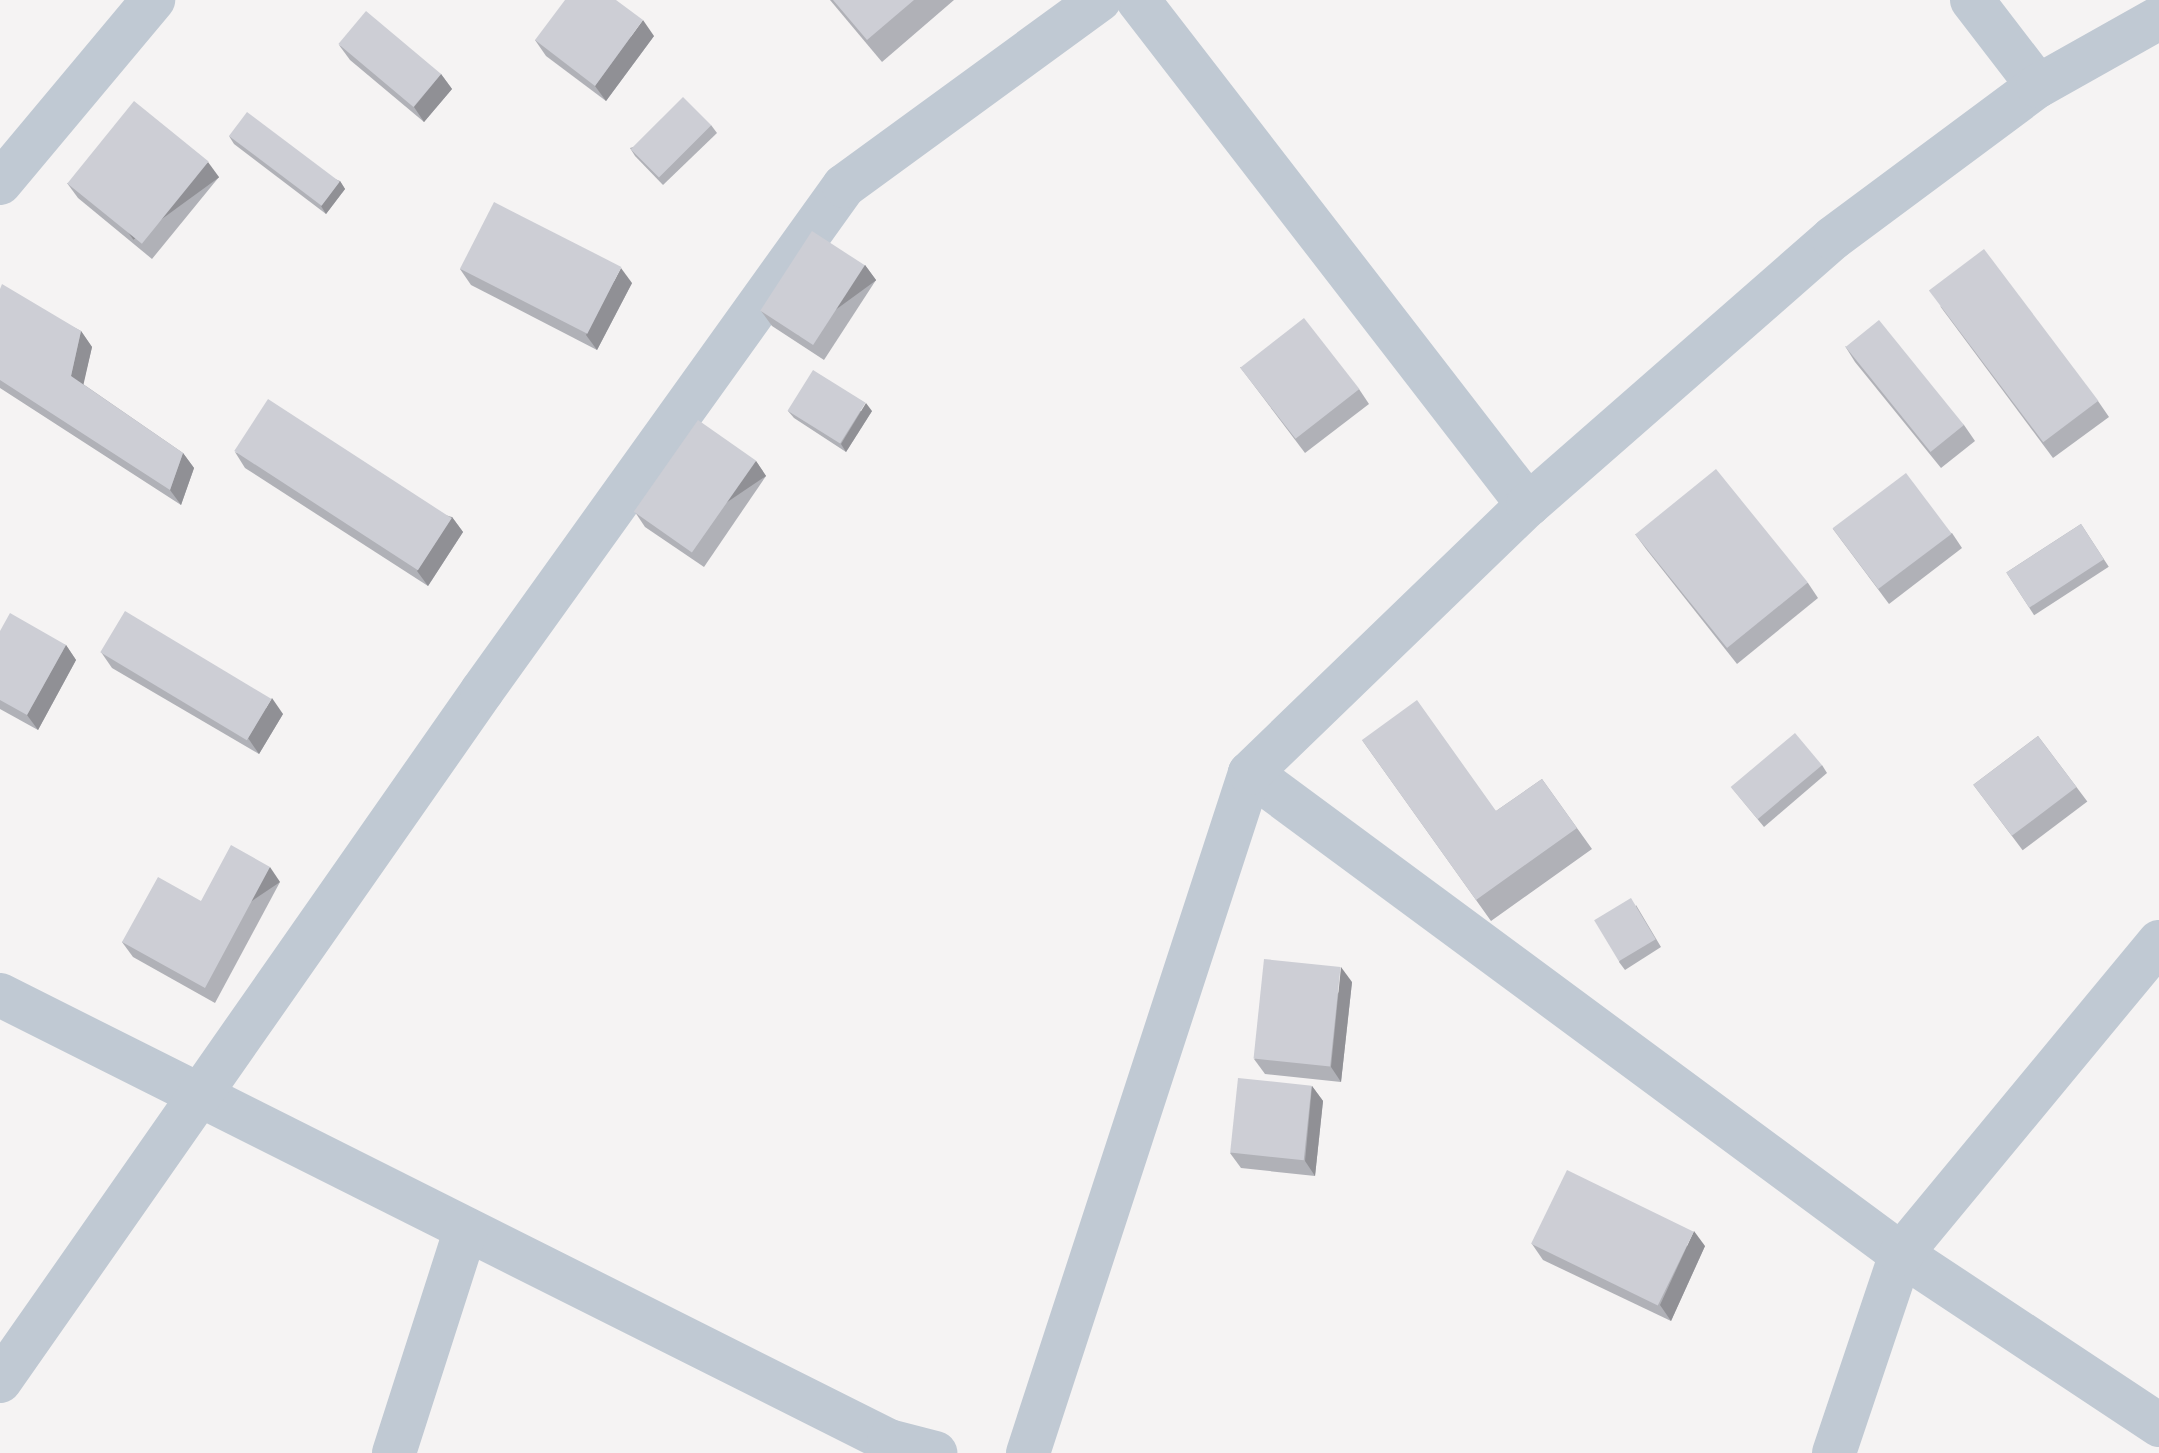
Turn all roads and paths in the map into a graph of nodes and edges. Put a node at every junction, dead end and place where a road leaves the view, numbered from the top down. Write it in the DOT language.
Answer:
graph roads {
  1 [pos="153,0"];
  2 [pos="1099,0"];
  3 [pos="1138,0"];
  4 [pos="1972,0"];
  5 [pos="2159,18"];
  6 [pos="2038,86"];
  7 [pos="0,183"];
  8 [pos="1528,505"];
  9 [pos="1250,773"];
  10 [pos="2159,942"];
  11 [pos="0,995"];
  12 [pos="198,1096"];
  13 [pos="466,1229"];
  14 [pos="1901,1254"];
  15 [pos="0,1381"];
  16 [pos="2159,1425"];
  17 [pos="394,1453"];
  18 [pos="935,1453"];
  19 [pos="1028,1453"];
  20 [pos="1834,1453"];
  1 -- 7 [label="street"];
  2 -- 12 [label="street"];
  3 -- 8 [label="street"];
  4 -- 6 [label="street"];
  5 -- 6 [label="street"];
  6 -- 8 [label="street"];
  8 -- 9 [label="street"];
  9 -- 14 [label="street"];
  9 -- 19 [label="street"];
  10 -- 14 [label="street"];
  11 -- 12 [label="street"];
  12 -- 13 [label="street"];
  12 -- 15 [label="street"];
  13 -- 17 [label="street"];
  13 -- 18 [label="street"];
  14 -- 16 [label="street"];
  14 -- 20 [label="street"];
}
